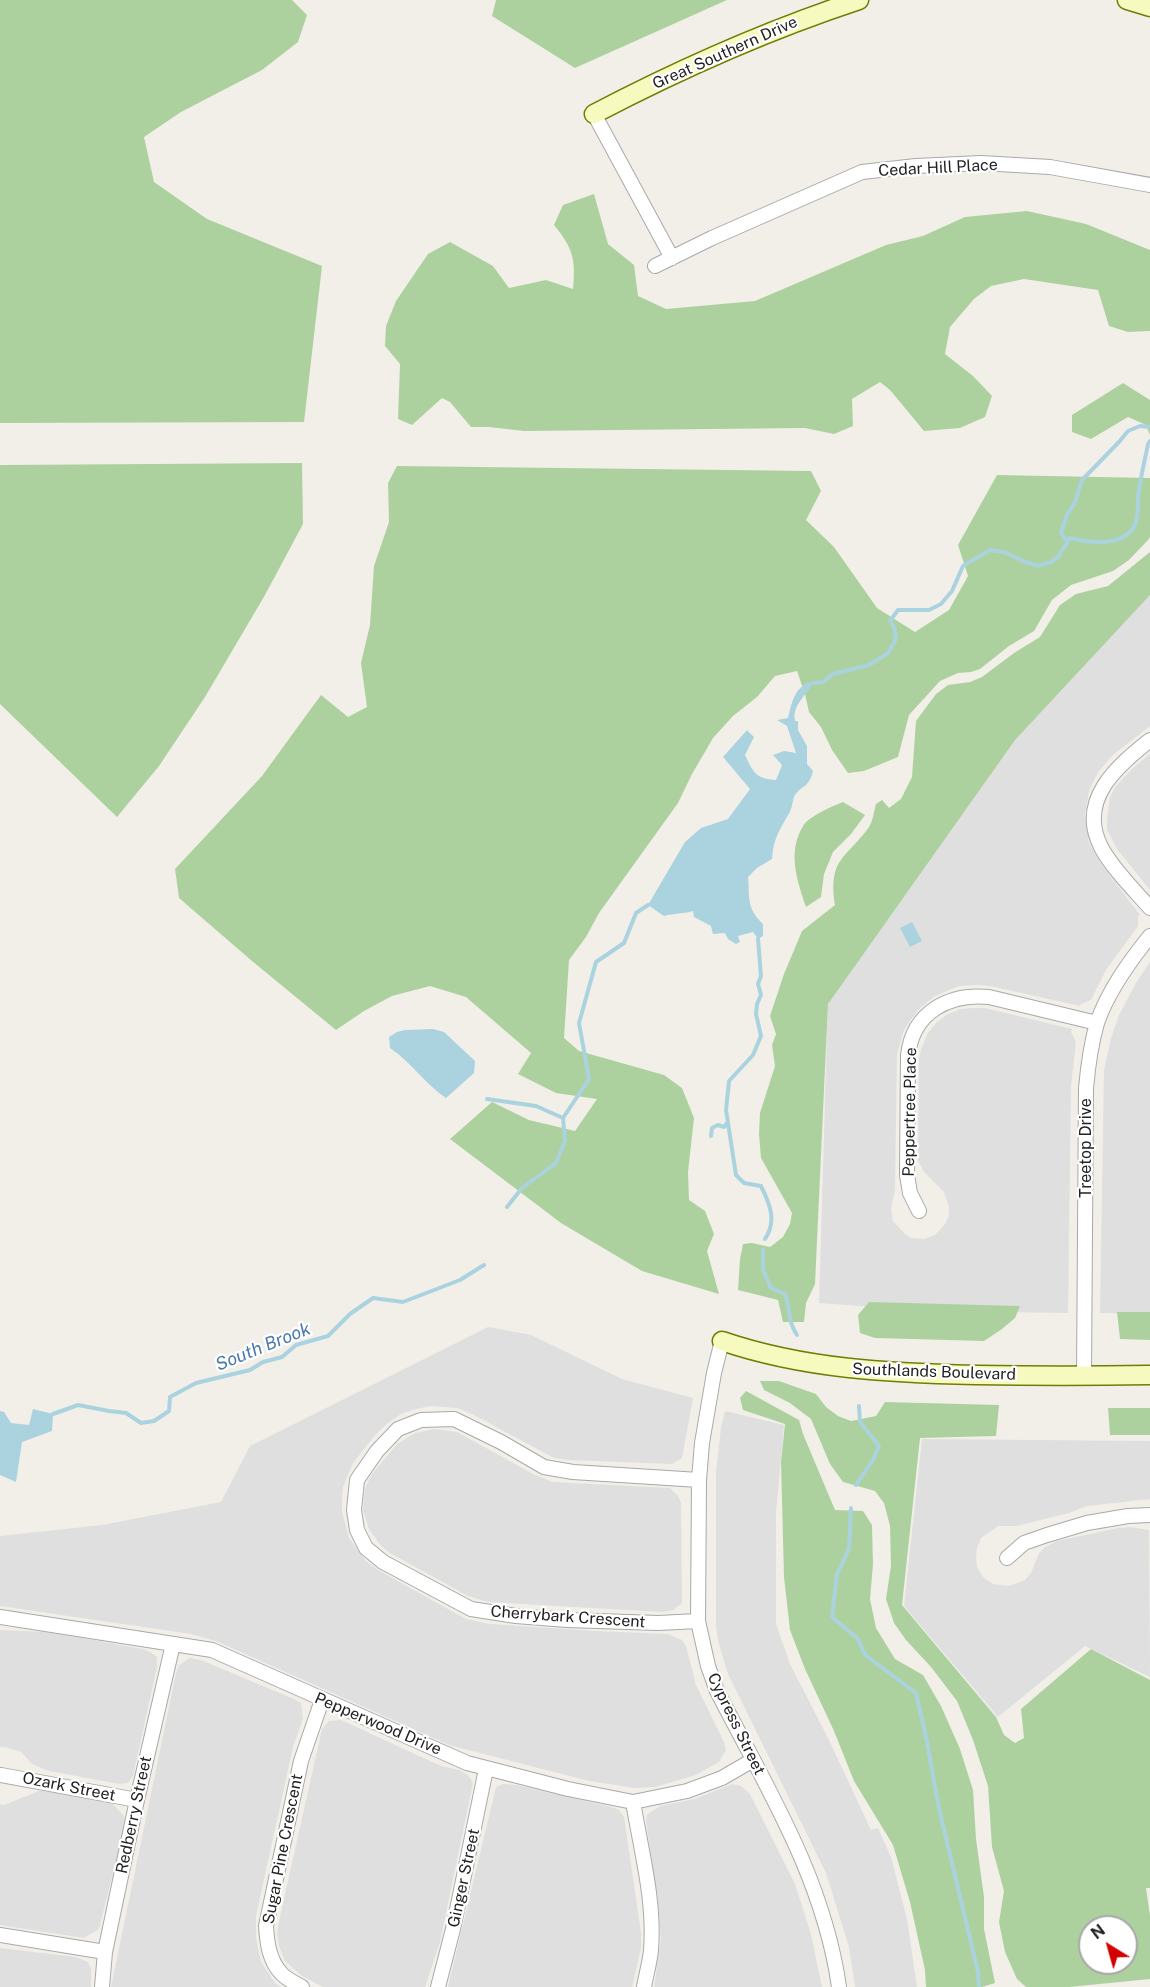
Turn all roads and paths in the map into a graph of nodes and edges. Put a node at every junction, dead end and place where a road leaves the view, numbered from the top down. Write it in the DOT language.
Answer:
graph roads {
  1 [pos="859,0"];
  2 [pos="594,114"];
  3 [pos="1150,185"];
  4 [pos="672,258"];
  5 [pos="655,266"];
  6 [pos="1150,740"];
  7 [pos="1150,909"];
  8 [pos="1150,936"];
  9 [pos="1097,1023"];
  10 [pos="919,1211"];
  11 [pos="722,1341"];
  12 [pos="1150,1375"];
  13 [pos="1084,1376"];
  14 [pos="699,1480"];
  15 [pos="1150,1515"];
  16 [pos="1007,1558"];
  17 [pos="0,1617"];
  18 [pos="698,1621"];
  19 [pos="172,1644"];
  20 [pos="322,1700"];
  21 [pos="753,1760"];
  22 [pos="486,1769"];
  23 [pos="1,1774"];
  24 [pos="137,1800"];
  25 [pos="633,1802"];
  26 [pos="0,1935"];
  27 [pos="105,1952"];
  28 [pos="102,1987"];
  29 [pos="302,1987"];
  30 [pos="438,1987"];
  31 [pos="644,1987"];
  32 [pos="839,1987"];
  1 -- 2 [label="main road, Great Southern Drive"];
  2 -- 4 [label="street"];
  3 -- 4 [label="street, Cedar Hill Place"];
  4 -- 5 [label="street, Cedar Hill Place"];
  6 -- 7 [label="street"];
  8 -- 9 [label="street, Treetop Drive"];
  9 -- 10 [label="street, Peppertree Place"];
  9 -- 13 [label="street, Treetop Drive"];
  11 -- 13 [label="main road, Southlands Boulevard"];
  11 -- 14 [label="street, Cypress Street"];
  12 -- 13 [label="main road, Southlands Boulevard"];
  14 -- 18 [label="street, Cypress Street"];
  14 -- 18 [label="street, Cherrybark Crescent"];
  15 -- 16 [label="street"];
  17 -- 19 [label="street, Pepperwood Drive"];
  18 -- 21 [label="street, Cypress Street"];
  19 -- 20 [label="street, Pepperwood Drive"];
  19 -- 24 [label="street, Redberry Street"];
  20 -- 22 [label="street, Pepperwood Drive"];
  20 -- 29 [label="street, Sugar Pine Crescent"];
  21 -- 25 [label="street, Pepperwood Drive"];
  21 -- 32 [label="street, Cypress Street"];
  22 -- 25 [label="street, Pepperwood Drive"];
  22 -- 30 [label="street, Ginger Street"];
  23 -- 24 [label="street, Ozark Street"];
  24 -- 27 [label="street, Redberry Street"];
  25 -- 31 [label="street"];
  26 -- 27 [label="street"];
  27 -- 28 [label="street, Redberry Street"];
}
